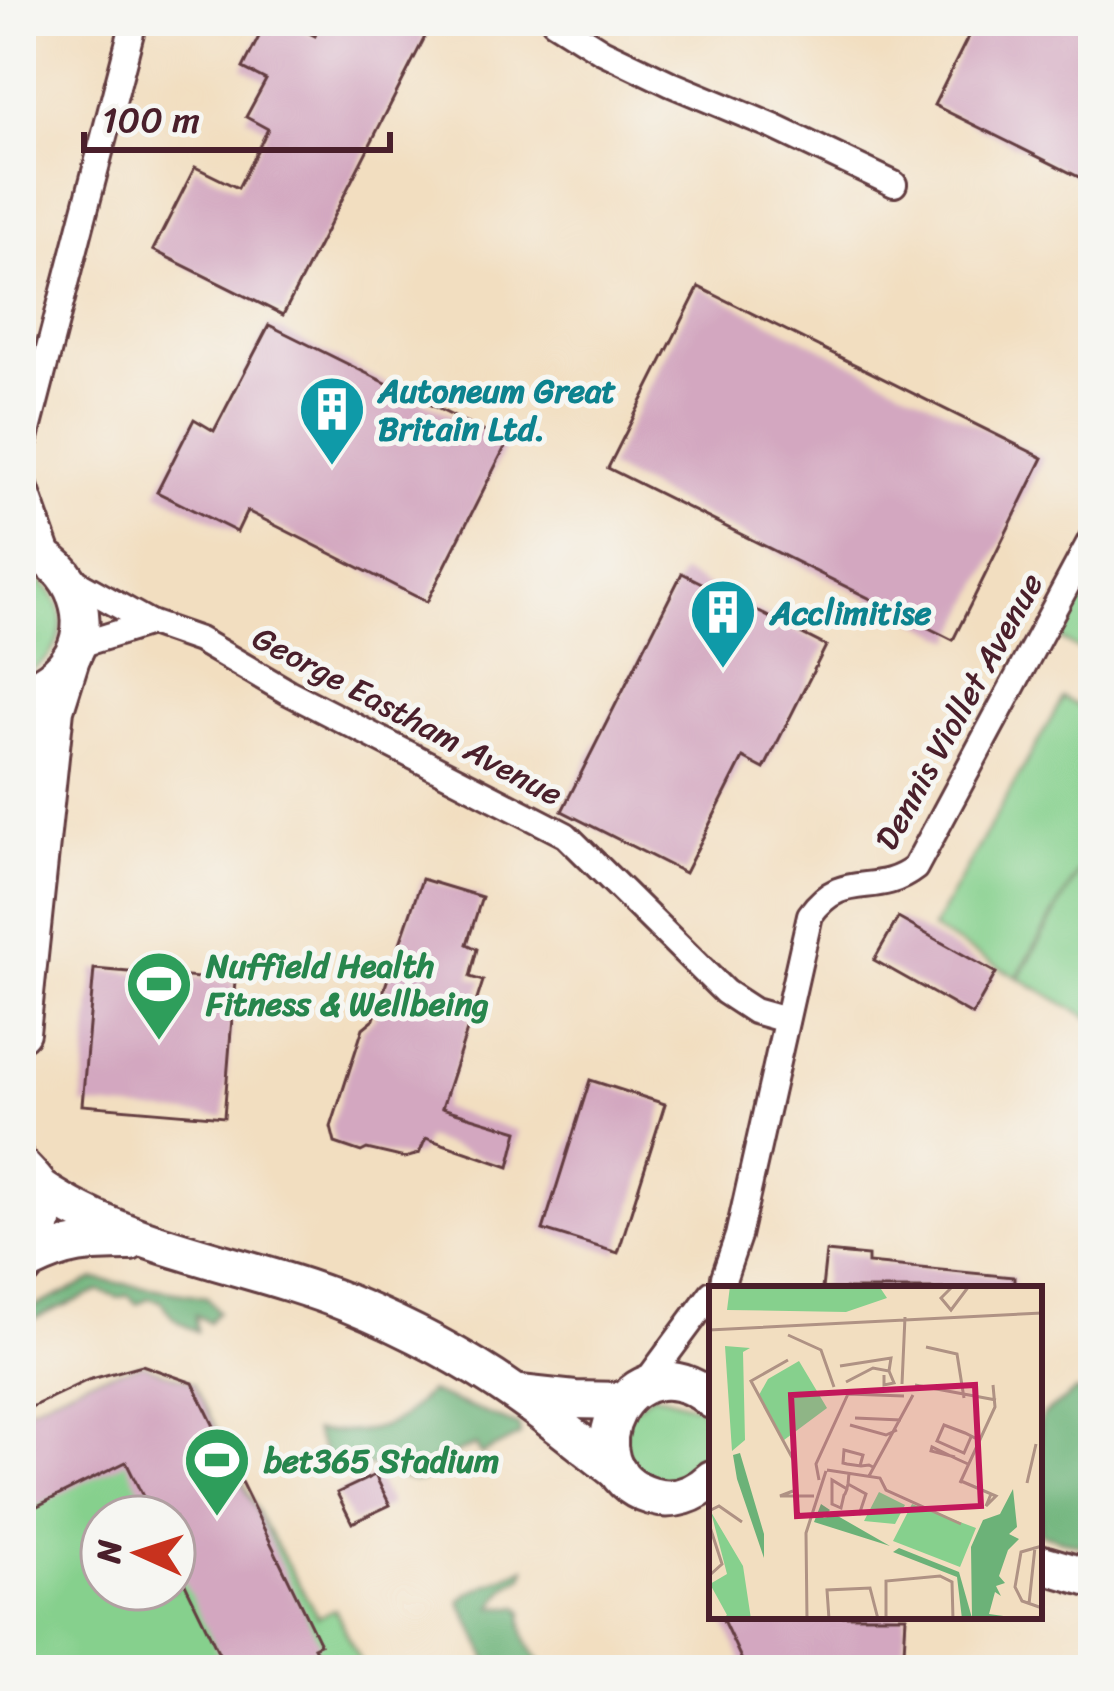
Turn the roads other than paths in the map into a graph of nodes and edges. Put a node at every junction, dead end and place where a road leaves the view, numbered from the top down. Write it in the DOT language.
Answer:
graph roads {
  1 [pos="134,21"];
  2 [pos="554,21"];
  3 [pos="893,184"];
  4 [pos="21,457"];
  5 [pos="21,475"];
  6 [pos="1093,536"];
  7 [pos="46,562"];
  8 [pos="151,623"];
  9 [pos="74,652"];
  10 [pos="21,694"];
  11 [pos="786,1020"];
  12 [pos="21,1032"];
  13 [pos="31,1178"];
  14 [pos="148,1242"];
  15 [pos="25,1267"];
  16 [pos="718,1286"];
  17 [pos="709,1298"];
  18 [pos="633,1393"];
  19 [pos="516,1394"];
  20 [pos="709,1397"];
  21 [pos="618,1472"];
  22 [pos="709,1483"];
  23 [pos="1042,1564"];
  24 [pos="1093,1579"];
  1 -- 4 [label="street"];
  2 -- 3 [label="street"];
  5 -- 7 [label="street"];
  6 -- 11 [label="street, Dennis Viollet Avenue"];
  7 -- 8 [label="street, George Eastham Avenue"];
  7 -- 9 [label="main road"];
  8 -- 9 [label="street"];
  8 -- 11 [label="street, George Eastham Avenue"];
  9 -- 10 [label="main road"];
  9 -- 12 [label="main road"];
  11 -- 16 [label="street, Dennis Viollet Avenue"];
  13 -- 14 [label="main road"];
  13 -- 15 [label="main road"];
  14 -- 15 [label="main road"];
  14 -- 19 [label="main road"];
  17 -- 18 [label="street, Dennis Viollet Avenue"];
  18 -- 19 [label="main road"];
  18 -- 20 [label="main road"];
  18 -- 21 [label="main road"];
  19 -- 21 [label="main road"];
  21 -- 22 [label="main road"];
  23 -- 24 [label="main road"];
}
